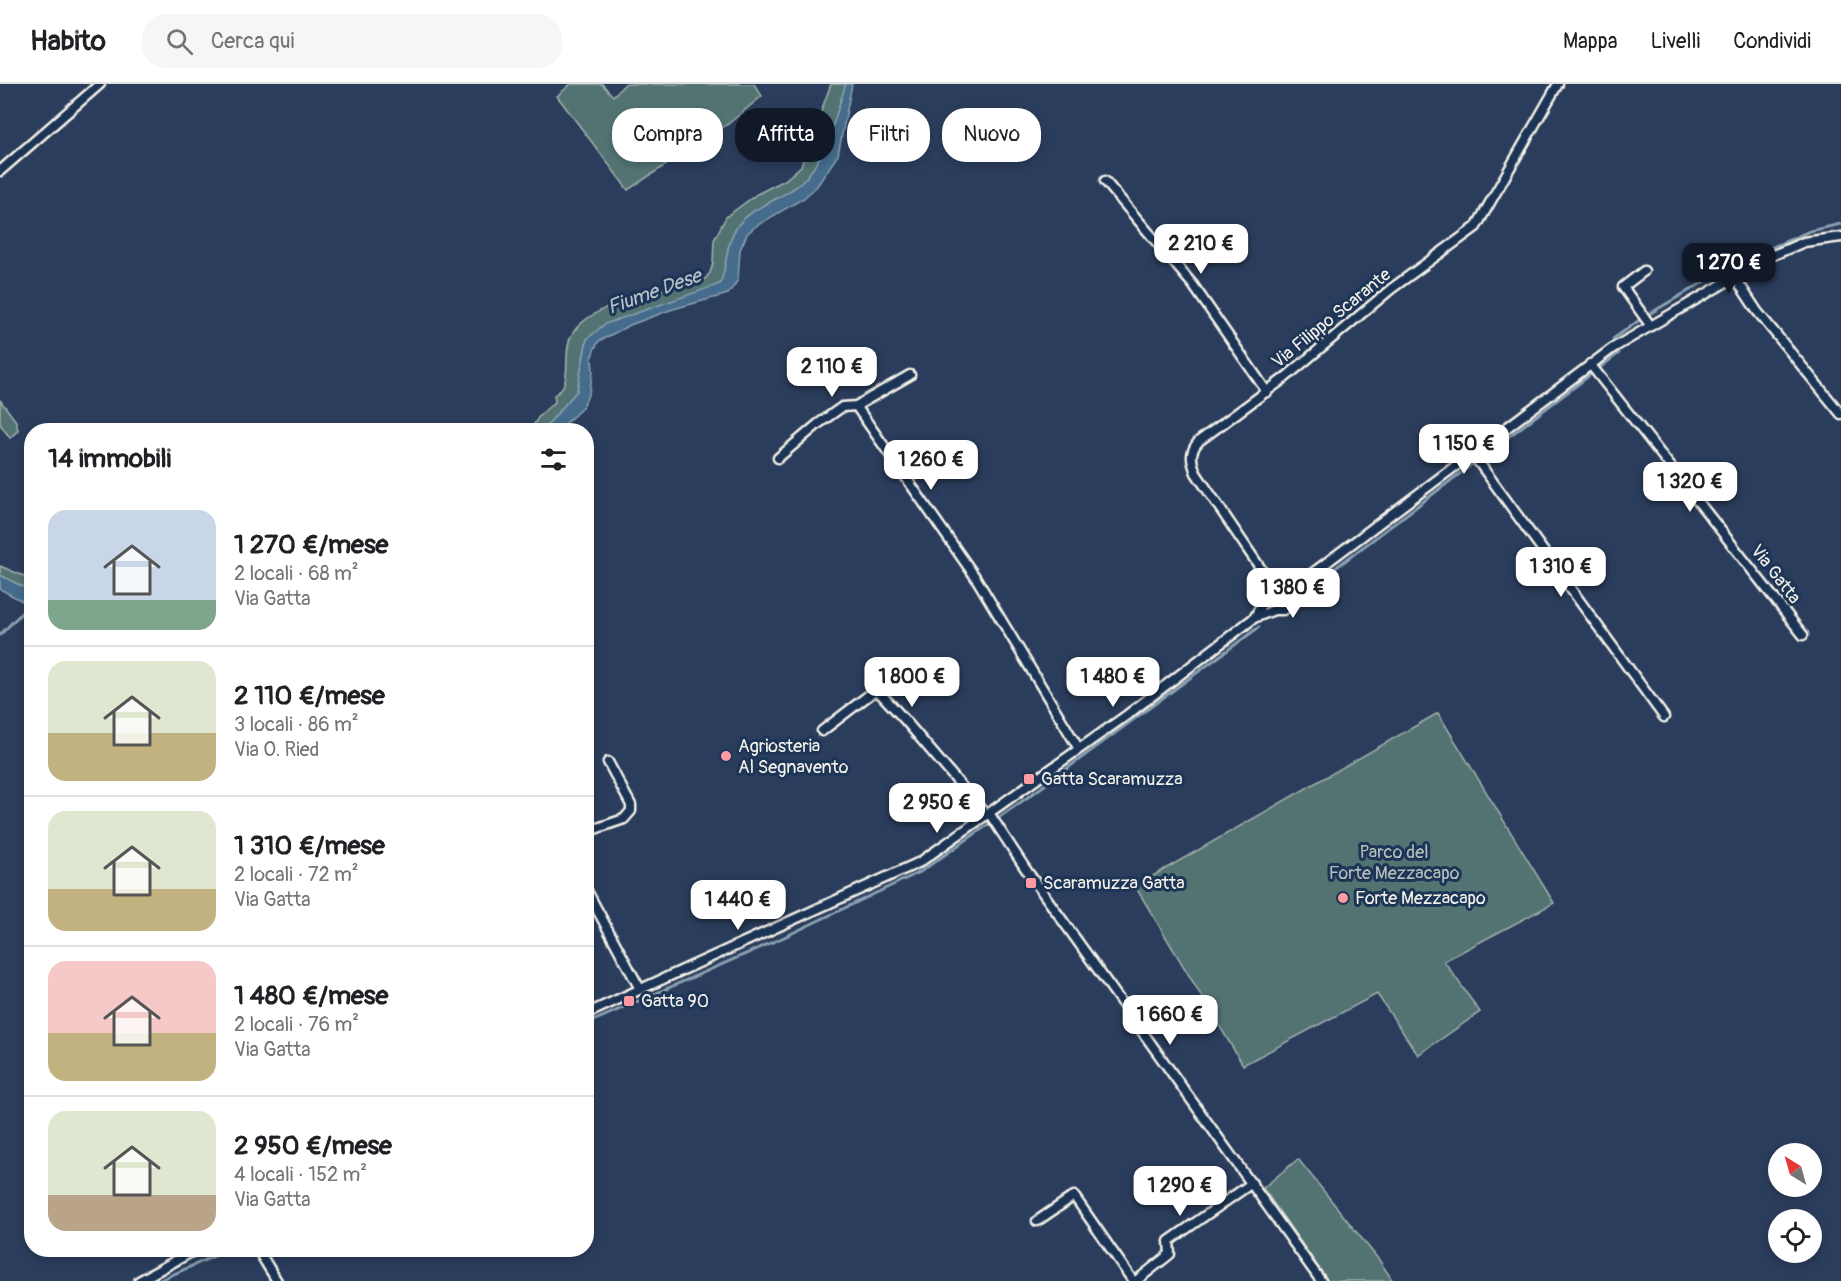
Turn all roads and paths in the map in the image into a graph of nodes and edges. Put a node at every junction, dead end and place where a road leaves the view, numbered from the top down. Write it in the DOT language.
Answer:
graph roads {
  1 [pos="100,84"];
  2 [pos="1558,84"];
  3 [pos="0,171"];
  4 [pos="1105,181"];
  5 [pos="1839,237"];
  6 [pos="1644,271"];
  7 [pos="1734,276"];
  8 [pos="1650,325"];
  9 [pos="1593,368"];
  10 [pos="910,375"];
  11 [pos="1267,392"];
  12 [pos="856,406"];
  13 [pos="1841,414"];
  14 [pos="1476,457"];
  15 [pos="778,458"];
  16 [pos="1263,572"];
  17 [pos="1302,581"];
  18 [pos="1280,586"];
  19 [pos="1267,596"];
  20 [pos="1291,598"];
  21 [pos="1274,610"];
  22 [pos="1254,618"];
  23 [pos="1803,635"];
  24 [pos="1664,717"];
  25 [pos="822,730"];
  26 [pos="1079,749"];
  27 [pos="608,762"];
  28 [pos="987,814"];
  29 [pos="594,829"];
  30 [pos="594,904"];
  31 [pos="640,989"];
  32 [pos="594,1010"];
  33 [pos="1252,1183"];
  34 [pos="1037,1221"];
  35 [pos="182,1257"];
  36 [pos="262,1257"];
  37 [pos="139,1281"];
  38 [pos="277,1281"];
  39 [pos="1135,1281"];
  40 [pos="1321,1281"];
  1 -- 3 [label="street"];
  2 -- 11 [label="street, Via Filippo Scarante"];
  4 -- 11 [label="street"];
  5 -- 7 [label="street"];
  6 -- 8 [label="street"];
  7 -- 8 [label="street"];
  7 -- 13 [label="street"];
  8 -- 9 [label="street"];
  9 -- 14 [label="street"];
  9 -- 23 [label="street, Via Gatta"];
  10 -- 12 [label="street"];
  11 -- 16 [label="street, Via Filippo Scarante"];
  12 -- 15 [label="street"];
  12 -- 26 [label="street"];
  14 -- 17 [label="street"];
  14 -- 24 [label="street"];
  16 -- 18 [label="street, Via Filippo Scarante"];
  16 -- 19 [label="street, Via Filippo Scarante"];
  17 -- 18 [label="street"];
  17 -- 20 [label="street"];
  18 -- 19 [label="street"];
  18 -- 20 [label="street"];
  19 -- 21 [label="street"];
  19 -- 22 [label="street"];
  20 -- 21 [label="street"];
  21 -- 22 [label="street"];
  22 -- 26 [label="street"];
  25 -- 28 [label="street"];
  26 -- 28 [label="street"];
  27 -- 29 [label="street"];
  28 -- 31 [label="street"];
  28 -- 33 [label="street"];
  30 -- 31 [label="street"];
  31 -- 32 [label="street"];
  33 -- 39 [label="street"];
  33 -- 40 [label="street"];
  34 -- 39 [label="street"];
  35 -- 37 [label="street"];
  36 -- 38 [label="street"];
}
